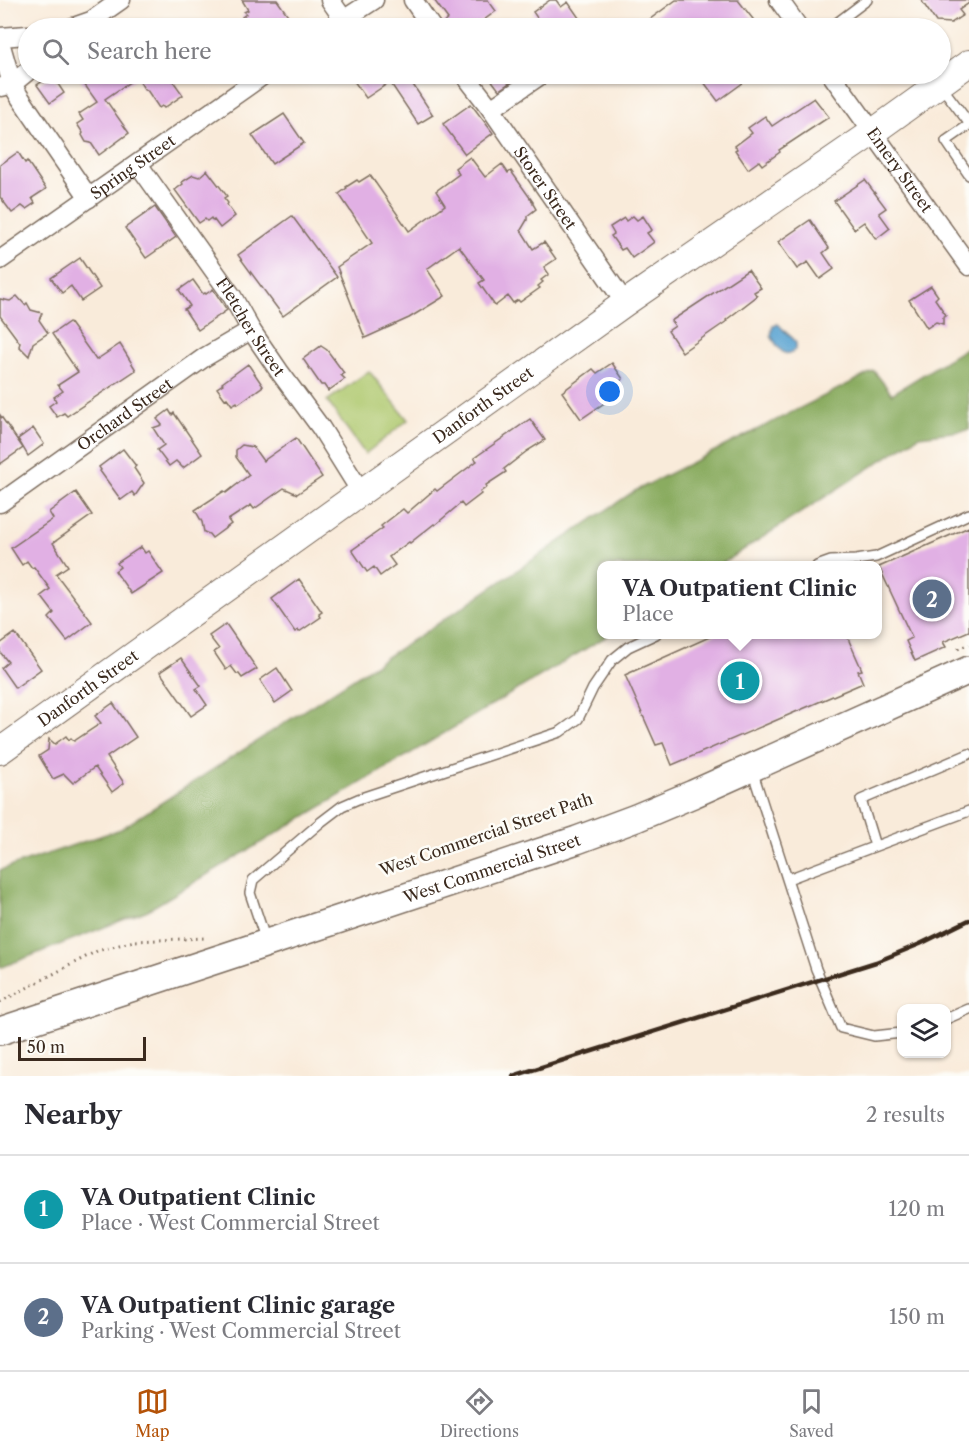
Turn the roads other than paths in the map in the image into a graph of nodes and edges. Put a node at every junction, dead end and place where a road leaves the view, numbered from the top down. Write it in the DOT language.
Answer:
graph roads {
  1 [pos="330,0"];
  2 [pos="374,0"];
  3 [pos="413,0"];
  4 [pos="778,0"];
  5 [pos="867,0"];
  6 [pos="113,3"];
  7 [pos="95,18"];
  8 [pos="96,18"];
  9 [pos="336,18"];
  10 [pos="347,18"];
  11 [pos="425,18"];
  12 [pos="792,18"];
  13 [pos="843,18"];
  14 [pos="18,35"];
  15 [pos="0,36"];
  16 [pos="0,42"];
  17 [pos="969,63"];
  18 [pos="951,76"];
  19 [pos="250,84"];
  20 [pos="472,84"];
  21 [pos="527,84"];
  22 [pos="838,84"];
  23 [pos="940,84"];
  24 [pos="6,86"];
  25 [pos="491,109"];
  26 [pos="969,124"];
  27 [pos="873,132"];
  28 [pos="138,164"];
  29 [pos="969,176"];
  30 [pos="89,198"];
  31 [pos="0,260"];
  32 [pos="969,266"];
  33 [pos="625,303"];
  34 [pos="251,330"];
  35 [pos="361,492"];
  36 [pos="0,503"];
  37 [pos="969,514"];
  38 [pos="831,561"];
  39 [pos="856,561"];
  40 [pos="856,561"];
  41 [pos="645,639"];
  42 [pos="959,662"];
  43 [pos="3,743"];
  44 [pos="969,754"];
  45 [pos="752,768"];
  46 [pos="969,811"];
  47 [pos="874,846"];
  48 [pos="788,879"];
  49 [pos="267,944"];
  50 [pos="969,1009"];
  51 [pos="951,1017"];
  52 [pos="0,1031"];
  53 [pos="897,1034"];
  1 -- 9 [label="street"];
  2 -- 10 [label="street"];
  3 -- 11 [label="street"];
  4 -- 12 [label="street"];
  5 -- 13 [label="lane"];
  6 -- 7 [label="street"];
  6 -- 8 [label="street"];
  14 -- 15 [label="street"];
  16 -- 24 [label="street"];
  17 -- 18 [label="street, Danforth Street"];
  19 -- 28 [label="street, Spring Street"];
  20 -- 25 [label="street, Storer Street"];
  21 -- 25 [label="street"];
  22 -- 27 [label="street, Emery Street"];
  23 -- 26 [label="lane"];
  23 -- 27 [label="street, Danforth Street"];
  24 -- 30 [label="street"];
  25 -- 33 [label="street, Storer Street"];
  26 -- 29 [label="lane"];
  27 -- 32 [label="street, Emery Street"];
  27 -- 33 [label="street, Danforth Street"];
  28 -- 30 [label="street, Spring Street"];
  28 -- 34 [label="street, Fletcher Street"];
  30 -- 31 [label="street, Spring Street"];
  33 -- 35 [label="street, Danforth Street"];
  34 -- 35 [label="street, Fletcher Street"];
  34 -- 36 [label="street, Orchard Street"];
  35 -- 43 [label="street, Danforth Street"];
  37 -- 40 [label="lane"];
  38 -- 39 [label="lane"];
  41 -- 49 [label="lane"];
  42 -- 45 [label="main road, West Commercial Street"];
  44 -- 47 [label="lane"];
  45 -- 48 [label="lane"];
  45 -- 49 [label="main road, West Commercial Street"];
  46 -- 47 [label="lane"];
  47 -- 48 [label="lane"];
  48 -- 53 [label="lane"];
  49 -- 52 [label="main road, West Commercial Street"];
  50 -- 51 [label="lane"];
}
